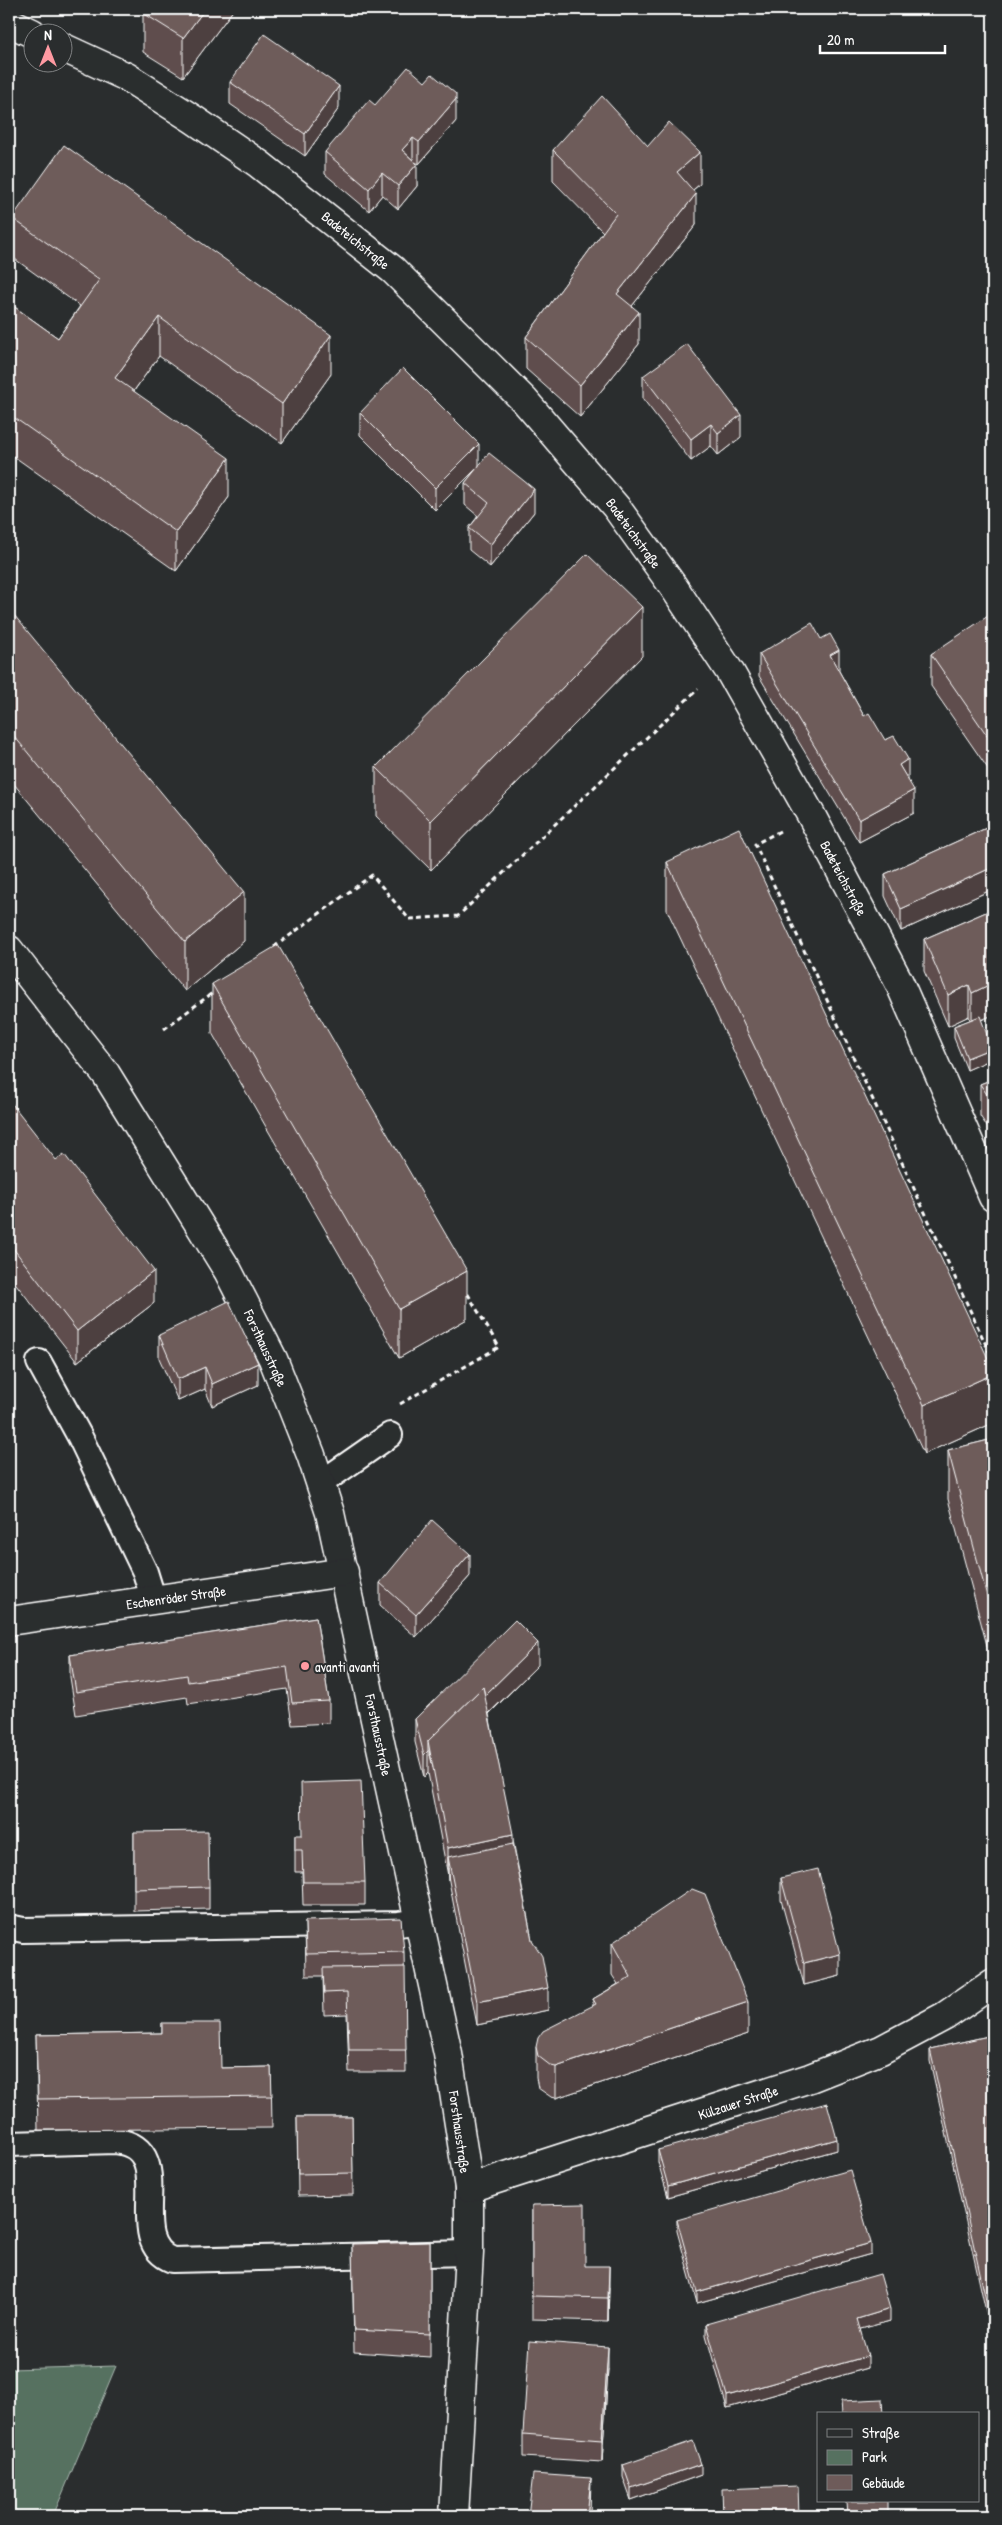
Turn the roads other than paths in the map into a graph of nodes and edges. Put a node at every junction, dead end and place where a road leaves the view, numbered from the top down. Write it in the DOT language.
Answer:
graph roads {
  1 [pos="9,22"];
  2 [pos="22,28"];
  3 [pos="72,52"];
  4 [pos="9,950"];
  5 [pos="993,1197"];
  6 [pos="39,1362"];
  7 [pos="390,1434"];
  8 [pos="321,1483"];
  9 [pos="344,1572"];
  10 [pos="154,1601"];
  11 [pos="9,1621"];
  12 [pos="420,1921"];
  13 [pos="9,1927"];
  14 [pos="993,1983"];
  15 [pos="9,2144"];
  16 [pos="468,2188"];
  17 [pos="469,2253"];
  18 [pos="454,2516"];
  1 -- 2 [label="street"];
  3 -- 5 [label="street, Badeteichstraße"];
  4 -- 8 [label="street, Forsthausstraße"];
  6 -- 10 [label="lane"];
  7 -- 8 [label="lane"];
  8 -- 9 [label="street, Forsthausstraße"];
  9 -- 10 [label="street, Eschenröder Straße"];
  9 -- 12 [label="street, Forsthausstraße"];
  10 -- 11 [label="street, Eschenröder Straße"];
  12 -- 13 [label="lane"];
  12 -- 16 [label="street, Forsthausstraße"];
  14 -- 16 [label="street, Külzauer Straße"];
  15 -- 17 [label="lane"];
  16 -- 17 [label="street, Forsthausstraße"];
  17 -- 18 [label="street, Forsthausstraße"];
}
